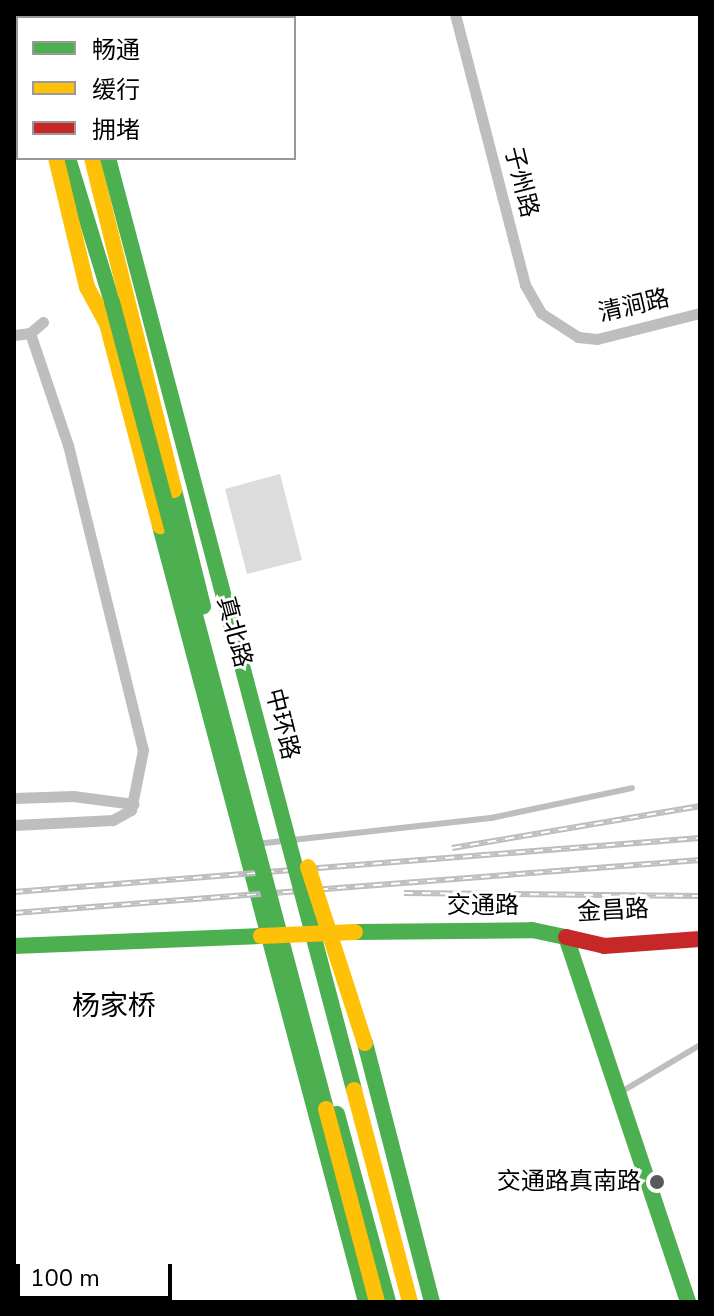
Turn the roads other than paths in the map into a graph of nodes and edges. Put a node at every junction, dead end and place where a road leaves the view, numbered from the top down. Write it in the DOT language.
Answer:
graph roads {
  1 [pos="455,14"];
  2 [pos="56,160"];
  3 [pos="68,160"];
  4 [pos="69,160"];
  5 [pos="79,160"];
  6 [pos="92,160"];
  7 [pos="109,160"];
  8 [pos="118,160"];
  9 [pos="117,265"];
  10 [pos="112,302"];
  11 [pos="700,313"];
  12 [pos="43,322"];
  13 [pos="107,324"];
  14 [pos="30,333"];
  15 [pos="14,335"];
  16 [pos="578,337"];
  17 [pos="236,638"];
  18 [pos="632,788"];
  19 [pos="14,798"];
  20 [pos="133,804"];
  21 [pos="14,825"];
  22 [pos="265,843"];
  23 [pos="700,929"];
  24 [pos="566,937"];
  25 [pos="700,939"];
  26 [pos="14,946"];
  27 [pos="700,1045"];
  28 [pos="620,1093"];
  29 [pos="366,1302"];
  30 [pos="377,1302"];
  31 [pos="388,1302"];
  32 [pos="410,1302"];
  33 [pos="432,1302"];
  34 [pos="688,1302"];
  1 -- 16 [label="street, 子州路"];
  2 -- 13 [label="main road, 真北路"];
  3 -- 13 [label="main road, 真北路"];
  4 -- 10 [label="main road"];
  5 -- 10 [label="main road"];
  6 -- 9 [label="main road, 真北路"];
  7 -- 17 [label="main road, 中环路, bridge"];
  8 -- 9 [label="main road"];
  9 -- 22 [label="main road, 真北路"];
  10 -- 30 [label="main road, bridge"];
  11 -- 16 [label="street, 清涧路"];
  12 -- 14 [label="street"];
  13 -- 29 [label="main road, 真北路"];
  14 -- 15 [label="street"];
  14 -- 20 [label="street"];
  17 -- 32 [label="main road, 中环路, bridge"];
  17 -- 33 [label="main road, bridge"];
  18 -- 22 [label="lane"];
  19 -- 20 [label="street"];
  20 -- 21 [label="street"];
  22 -- 31 [label="main road, 真北路"];
  23 -- 24 [label="main road, 金昌路"];
  24 -- 25 [label="main road, 金昌路"];
  24 -- 26 [label="main road, 交通路, bridge"];
  24 -- 28 [label="main road"];
  27 -- 28 [label="lane"];
  28 -- 34 [label="main road"];
}
